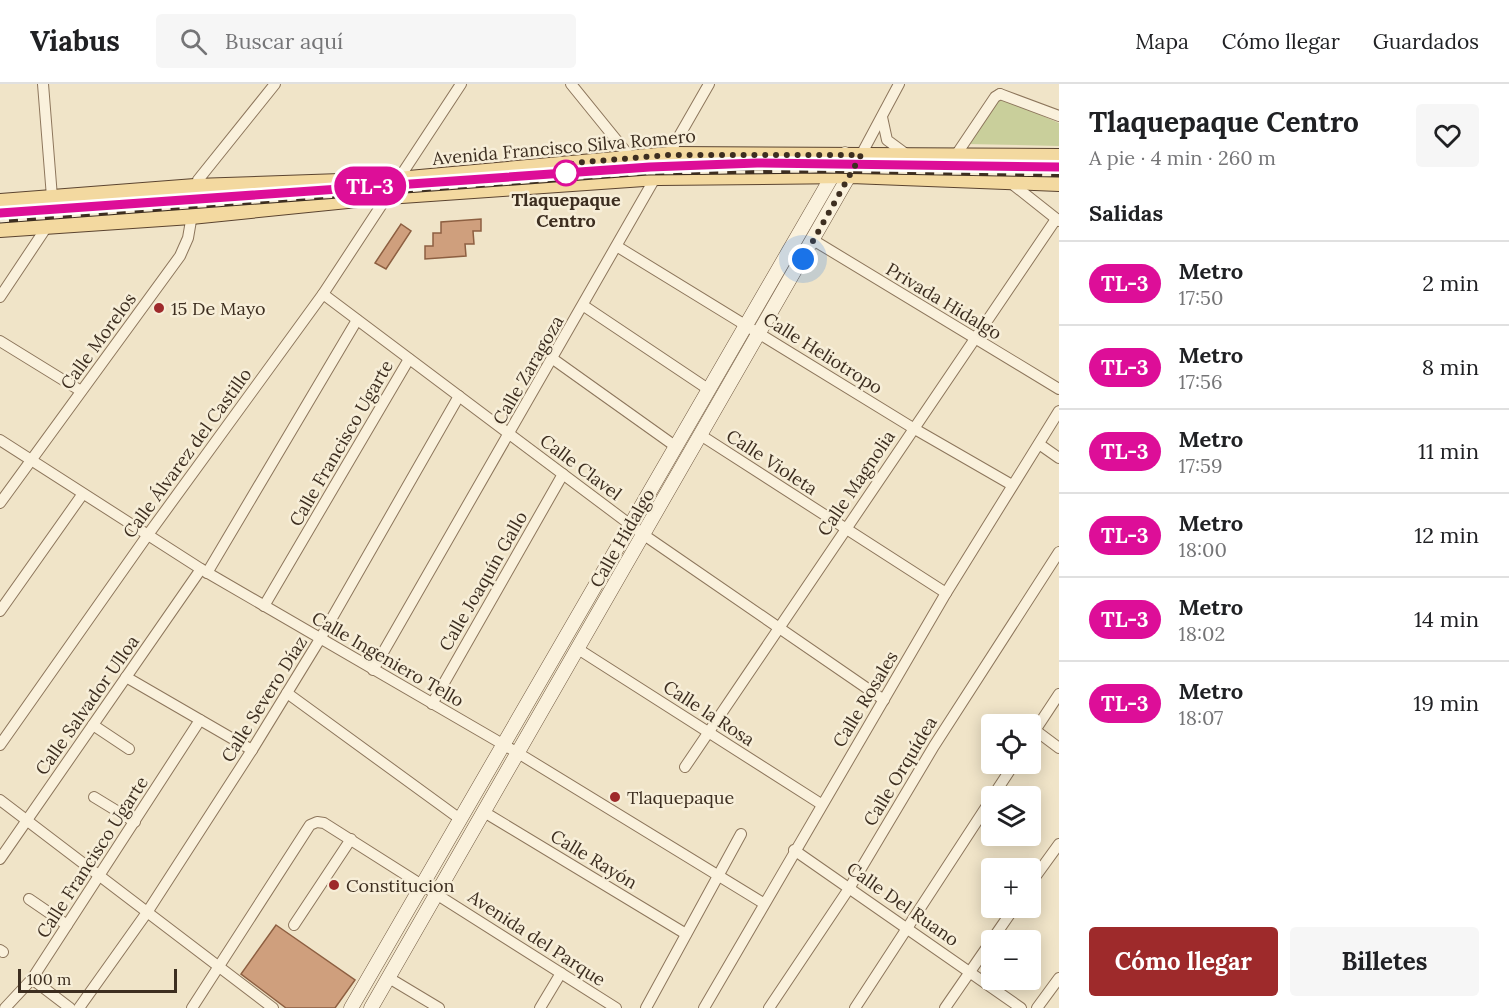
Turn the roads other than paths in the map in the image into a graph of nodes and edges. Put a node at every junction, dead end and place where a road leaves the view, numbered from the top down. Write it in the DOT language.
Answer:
graph roads {
  1 [pos="43,84"];
  2 [pos="275,84"];
  3 [pos="461,84"];
  4 [pos="571,84"];
  5 [pos="709,84"];
  6 [pos="899,84"];
  7 [pos="999,89"];
  8 [pos="884,112"];
  9 [pos="1059,116"];
  10 [pos="853,154"];
  11 [pos="906,154"];
  12 [pos="669,155"];
  13 [pos="956,155"];
  14 [pos="1059,157"];
  15 [pos="631,158"];
  16 [pos="833,175"];
  17 [pos="851,175"];
  18 [pos="658,177"];
  19 [pos="398,180"];
  20 [pos="1011,183"];
  21 [pos="1059,183"];
  22 [pos="195,187"];
  23 [pos="387,196"];
  24 [pos="52,198"];
  25 [pos="0,202"];
  26 [pos="191,216"];
  27 [pos="1058,220"];
  28 [pos="48,225"];
  29 [pos="0,229"];
  30 [pos="813,240"];
  31 [pos="618,247"];
  32 [pos="323,294"];
  33 [pos="0,297"];
  34 [pos="584,306"];
  35 [pos="357,320"];
  36 [pos="746,325"];
  37 [pos="760,334"];
  38 [pos="975,339"];
  39 [pos="0,341"];
  40 [pos="409,359"];
  41 [pos="553,359"];
  42 [pos="708,389"];
  43 [pos="1059,389"];
  44 [pos="81,391"];
  45 [pos="459,396"];
  46 [pos="1059,411"];
  47 [pos="913,428"];
  48 [pos="510,434"];
  49 [pos="702,436"];
  50 [pos="0,440"];
  51 [pos="1039,444"];
  52 [pos="675,446"];
  53 [pos="1059,458"];
  54 [pos="31,460"];
  55 [pos="563,474"];
  56 [pos="1012,485"];
  57 [pos="82,495"];
  58 [pos="0,503"];
  59 [pos="630,524"];
  60 [pos="845,530"];
  61 [pos="645,535"];
  62 [pos="147,536"];
  63 [pos="1059,552"];
  64 [pos="204,571"];
  65 [pos="946,593"];
  66 [pos="264,606"];
  67 [pos="0,611"];
  68 [pos="778,629"];
  69 [pos="320,639"];
  70 [pos="578,649"];
  71 [pos="373,670"];
  72 [pos="126,677"];
  73 [pos="287,693"];
  74 [pos="1059,694"];
  75 [pos="884,700"];
  76 [pos="432,704"];
  77 [pos="200,720"];
  78 [pos="1041,722"];
  79 [pos="93,724"];
  80 [pos="708,732"];
  81 [pos="1041,738"];
  82 [pos="503,744"];
  83 [pos="0,745"];
  84 [pos="129,748"];
  85 [pos="1059,748"];
  86 [pos="252,750"];
  87 [pos="518,753"];
  88 [pos="685,766"];
  89 [pos="94,797"];
  90 [pos="0,800"];
  91 [pos="821,804"];
  92 [pos="484,812"];
  93 [pos="981,814"];
  94 [pos="460,819"];
  95 [pos="27,820"];
  96 [pos="135,822"];
  97 [pos="741,834"];
  98 [pos="351,839"];
  99 [pos="1059,844"];
  100 [pos="794,850"];
  101 [pos="0,859"];
  102 [pos="1041,869"];
  103 [pos="100,876"];
  104 [pos="719,876"];
  105 [pos="422,885"];
  106 [pos="850,887"];
  107 [pos="437,893"];
  108 [pos="29,899"];
  109 [pos="763,903"];
  110 [pos="148,911"];
  111 [pos="1007,918"];
  112 [pos="67,925"];
  113 [pos="294,925"];
  114 [pos="908,928"];
  115 [pos="687,934"];
  116 [pos="220,968"];
  117 [pos="969,972"];
  118 [pos="561,973"];
  119 [pos="389,978"];
  120 [pos="1059,978"];
  121 [pos="32,979"];
  122 [pos="259,1004"];
  123 [pos="5,1008"];
  124 [pos="70,1008"];
  125 [pos="79,1008"];
  126 [pos="192,1008"];
  127 [pos="273,1008"];
  128 [pos="351,1008"];
  129 [pos="371,1008"];
  130 [pos="439,1008"];
  131 [pos="540,1008"];
  132 [pos="616,1008"];
  133 [pos="646,1008"];
  134 [pos="704,1008"];
  135 [pos="769,1008"];
  136 [pos="855,1008"];
  137 [pos="945,1008"];
  138 [pos="1021,1008"];
  139 [pos="1037,1008"];
  1 -- 24 [label="street"];
  2 -- 22 [label="street"];
  3 -- 19 [label="street, Calle Álvarez del Castillo"];
  4 -- 15 [label="street"];
  5 -- 12 [label="street, Calle Zaragoza"];
  6 -- 8 [label="street, Calle Hidalgo"];
  7 -- 9 [label="street"];
  7 -- 13 [label="street"];
  8 -- 10 [label="street, Calle Hidalgo"];
  8 -- 11 [label="street"];
  10 -- 11 [label="main road, Avenida Francisco Silva Romero"];
  10 -- 12 [label="main road, Avenida Francisco Silva Romero"];
  10 -- 16 [label="street, Calle Hidalgo"];
  10 -- 17 [label="street, Calle Hidalgo"];
  11 -- 13 [label="main road, Avenida Francisco Silva Romero"];
  12 -- 15 [label="main road, Avenida Francisco Silva Romero"];
  12 -- 18 [label="street, Calle Zaragoza"];
  13 -- 14 [label="main road, Avenida Francisco Silva Romero"];
  15 -- 19 [label="main road, Avenida Francisco Silva Romero"];
  16 -- 17 [label="main road, Avenida Francisco Silva Romero"];
  16 -- 18 [label="main road, Avenida Francisco Silva Romero"];
  16 -- 36 [label="street, Calle Hidalgo"];
  17 -- 20 [label="main road, Avenida Francisco Silva Romero"];
  17 -- 30 [label="street, Calle Hidalgo"];
  18 -- 23 [label="main road, Avenida Francisco Silva Romero"];
  18 -- 31 [label="street, Calle Zaragoza"];
  19 -- 22 [label="main road, Avenida Francisco Silva Romero"];
  19 -- 23 [label="street, Calle Álvarez del Castillo"];
  20 -- 21 [label="main road, Avenida Francisco Silva Romero"];
  20 -- 27 [label="street"];
  22 -- 24 [label="main road, Avenida Francisco Silva Romero"];
  22 -- 26 [label="street, Calle Morelos"];
  23 -- 26 [label="main road, Avenida Francisco Silva Romero"];
  23 -- 32 [label="street, Calle Álvarez del Castillo"];
  24 -- 25 [label="main road, Avenida Francisco Silva Romero"];
  24 -- 28 [label="street"];
  26 -- 28 [label="main road, Avenida Francisco Silva Romero"];
  26 -- 44 [label="street, Calle Morelos"];
  27 -- 38 [label="street, Calle Magnolia"];
  28 -- 29 [label="main road, Avenida Francisco Silva Romero"];
  28 -- 33 [label="street"];
  30 -- 37 [label="street, Calle Hidalgo"];
  30 -- 38 [label="street, Privada Hidalgo"];
  31 -- 34 [label="street, Calle Zaragoza"];
  31 -- 36 [label="street, Calle Heliotropo"];
  32 -- 35 [label="street, Calle Clavel"];
  32 -- 62 [label="street, Calle Álvarez del Castillo"];
  34 -- 41 [label="street, Calle Zaragoza"];
  34 -- 42 [label="street"];
  35 -- 40 [label="street, Calle Clavel"];
  35 -- 64 [label="street, Calle Salvador Ulloa"];
  36 -- 37 [label="street, Calle Heliotropo"];
  36 -- 42 [label="street, Calle Hidalgo"];
  37 -- 47 [label="street, Calle Heliotropo"];
  37 -- 49 [label="street, Calle Hidalgo"];
  38 -- 43 [label="street, Privada Hidalgo"];
  38 -- 47 [label="street, Calle Magnolia"];
  39 -- 44 [label="street"];
  40 -- 45 [label="street, Calle Clavel"];
  40 -- 66 [label="street, Calle Francisco Ugarte"];
  41 -- 48 [label="street, Calle Zaragoza"];
  41 -- 52 [label="street"];
  42 -- 52 [label="street, Calle Hidalgo"];
  44 -- 54 [label="street, Calle Morelos"];
  45 -- 48 [label="street, Calle Clavel"];
  45 -- 69 [label="street, Calle Severo Díaz"];
  46 -- 51 [label="street, Calle Rosales"];
  47 -- 56 [label="street, Calle Heliotropo"];
  47 -- 60 [label="street, Calle Magnolia"];
  48 -- 55 [label="street, Calle Clavel"];
  48 -- 71 [label="street, Calle Zaragoza"];
  49 -- 60 [label="street, Calle Violeta"];
  49 -- 61 [label="street, Calle Hidalgo"];
  50 -- 54 [label="street, Calle Ingeniero Tello"];
  51 -- 53 [label="street"];
  51 -- 56 [label="street, Calle Rosales"];
  52 -- 59 [label="street, Calle Hidalgo"];
  54 -- 57 [label="street, Calle Ingeniero Tello"];
  54 -- 58 [label="street, Calle Morelos"];
  55 -- 59 [label="street, Calle Clavel"];
  55 -- 76 [label="street, Calle Joaquín Gallo"];
  56 -- 65 [label="street, Calle Rosales"];
  57 -- 62 [label="street, Calle Ingeniero Tello"];
  57 -- 67 [label="street"];
  59 -- 61 [label="street, Calle Clavel"];
  59 -- 82 [label="street, Calle Hidalgo"];
  60 -- 65 [label="street, Calle Violeta"];
  60 -- 68 [label="street, Calle Magnolia"];
  61 -- 68 [label="street, Calle Clavel"];
  61 -- 70 [label="street, Calle Hidalgo"];
  62 -- 64 [label="street, Calle Ingeniero Tello"];
  62 -- 83 [label="street, Calle Álvarez del Castillo"];
  63 -- 106 [label="street, Calle Orquídea"];
  64 -- 66 [label="street, Calle Ingeniero Tello"];
  64 -- 72 [label="street, Calle Salvador Ulloa"];
  65 -- 75 [label="street, Calle Rosales"];
  66 -- 69 [label="street, Calle Ingeniero Tello"];
  68 -- 75 [label="street, Calle Clavel"];
  68 -- 80 [label="street, Calle Magnolia"];
  69 -- 71 [label="street, Calle Ingeniero Tello"];
  69 -- 73 [label="street, Calle Severo Díaz"];
  70 -- 80 [label="street, Calle la Rosa"];
  70 -- 87 [label="street, Calle Hidalgo"];
  71 -- 76 [label="street, Calle Ingeniero Tello"];
  72 -- 77 [label="street"];
  72 -- 79 [label="street, Calle Salvador Ulloa"];
  73 -- 86 [label="street, Calle Severo Díaz"];
  73 -- 94 [label="street"];
  74 -- 78 [label="street"];
  75 -- 91 [label="street, Calle Rosales"];
  76 -- 82 [label="street, Calle Ingeniero Tello"];
  77 -- 86 [label="street"];
  77 -- 96 [label="street, Calle Francisco Ugarte"];
  79 -- 84 [label="street"];
  79 -- 95 [label="street, Calle Salvador Ulloa"];
  80 -- 88 [label="street, Calle Magnolia"];
  80 -- 91 [label="street, Calle la Rosa"];
  81 -- 85 [label="street"];
  82 -- 87 [label="street, Calle Ingeniero Tello"];
  82 -- 94 [label="street, Calle Hidalgo"];
  86 -- 110 [label="street, Calle Severo Díaz"];
  87 -- 92 [label="street, Calle Hidalgo"];
  87 -- 104 [label="street, Calle Ingeniero Tello"];
  89 -- 96 [label="street"];
  90 -- 95 [label="street"];
  91 -- 100 [label="street, Calle Rosales"];
  92 -- 107 [label="street, Calle Hidalgo"];
  92 -- 115 [label="street, Calle Rayón"];
  93 -- 114 [label="street"];
  94 -- 105 [label="street, Calle Hidalgo"];
  95 -- 101 [label="street, Calle Salvador Ulloa"];
  95 -- 103 [label="street"];
  96 -- 103 [label="street, Calle Francisco Ugarte"];
  97 -- 104 [label="street"];
  98 -- 105 [label="street, Avenida del Parque"];
  98 -- 113 [label="street"];
  98 -- 116 [label="street, Avenida del Parque"];
  99 -- 102 [label="street"];
  100 -- 106 [label="street, Calle Del Ruano"];
  100 -- 109 [label="street, Calle Rosales"];
  103 -- 110 [label="street"];
  103 -- 112 [label="street, Calle Francisco Ugarte"];
  104 -- 109 [label="street, Calle Ingeniero Tello"];
  104 -- 115 [label="street"];
  105 -- 107 [label="street, Avenida del Parque"];
  105 -- 128 [label="street, Calle Hidalgo"];
  106 -- 114 [label="street, Calle Del Ruano"];
  106 -- 135 [label="street, Calle Orquídea"];
  107 -- 118 [label="street, Avenida del Parque"];
  107 -- 119 [label="street, Calle Hidalgo"];
  108 -- 112 [label="street"];
  109 -- 134 [label="street, Calle Rosales"];
  110 -- 116 [label="street"];
  110 -- 125 [label="street, Calle Severo Díaz"];
  111 -- 117 [label="street"];
  112 -- 121 [label="street, Calle Francisco Ugarte"];
  114 -- 117 [label="street, Calle Del Ruano"];
  114 -- 136 [label="street"];
  115 -- 133 [label="street"];
  116 -- 122 [label="street"];
  116 -- 126 [label="street"];
  117 -- 137 [label="street"];
  117 -- 138 [label="street, Calle Del Ruano"];
  118 -- 131 [label="street"];
  118 -- 132 [label="street, Avenida del Parque"];
  119 -- 129 [label="street, Calle Hidalgo"];
  119 -- 130 [label="street"];
  120 -- 139 [label="street"];
  121 -- 123 [label="street, Calle Francisco Ugarte"];
  121 -- 124 [label="street"];
  122 -- 127 [label="street"];
}
